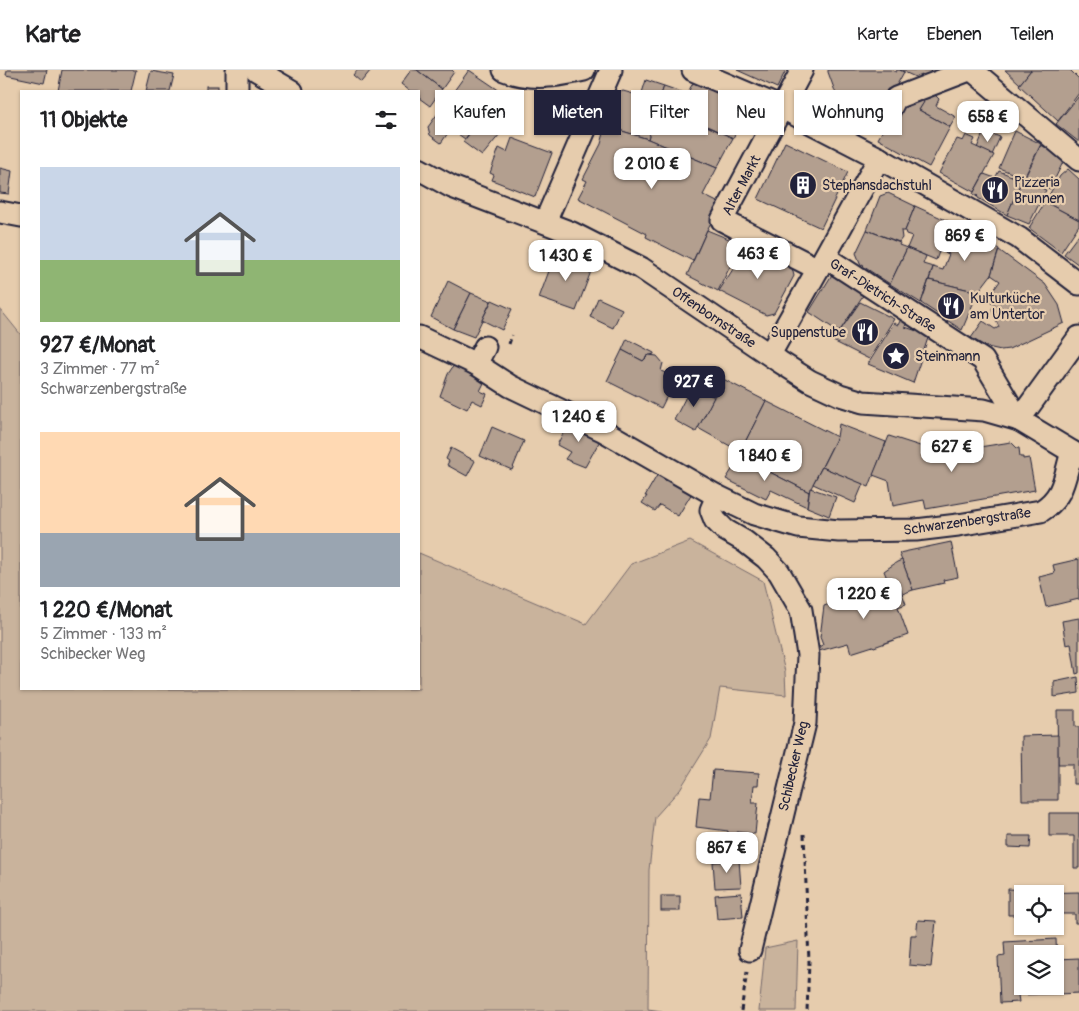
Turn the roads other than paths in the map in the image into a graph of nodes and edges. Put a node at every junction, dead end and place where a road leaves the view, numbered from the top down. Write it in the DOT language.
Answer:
graph roads {
  1 [pos="237,70"];
  2 [pos="256,70"];
  3 [pos="584,70"];
  4 [pos="611,70"];
  5 [pos="694,70"];
  6 [pos="802,70"];
  7 [pos="971,70"];
  8 [pos="511,71"];
  9 [pos="237,90"];
  10 [pos="290,90"];
  11 [pos="740,90"];
  12 [pos="902,96"];
  13 [pos="784,104"];
  14 [pos="784,109"];
  15 [pos="768,135"];
  16 [pos="874,149"];
  17 [pos="1079,160"];
  18 [pos="420,170"];
  19 [pos="0,212"];
  20 [pos="20,216"];
  21 [pos="545,222"];
  22 [pos="821,263"];
  23 [pos="1079,284"];
  24 [pos="420,337"];
  25 [pos="1079,337"];
  26 [pos="770,354"];
  27 [pos="1019,420"];
  28 [pos="1076,454"];
  29 [pos="717,496"];
  30 [pos="750,950"];
  1 -- 9 [label="street"];
  2 -- 10 [label="street"];
  3 -- 8 [label="street"];
  4 -- 21 [label="street"];
  5 -- 11 [label="street"];
  6 -- 13 [label="street"];
  7 -- 12 [label="street"];
  7 -- 17 [label="street"];
  14 -- 16 [label="street"];
  15 -- 22 [label="street, Alter Markt"];
  16 -- 22 [label="street"];
  16 -- 23 [label="street"];
  18 -- 21 [label="street, Offenbornstraße"];
  19 -- 20 [label="street"];
  21 -- 26 [label="street, Offenbornstraße"];
  22 -- 26 [label="street"];
  22 -- 27 [label="street, Graf-Dietrich-Straße"];
  24 -- 29 [label="street, Schwarzenbergstraße"];
  25 -- 27 [label="street"];
  26 -- 27 [label="street, Offenbornstraße"];
  27 -- 28 [label="street"];
  28 -- 29 [label="street, Schwarzenbergstraße"];
  29 -- 30 [label="street, Schibecker Weg"];
}
